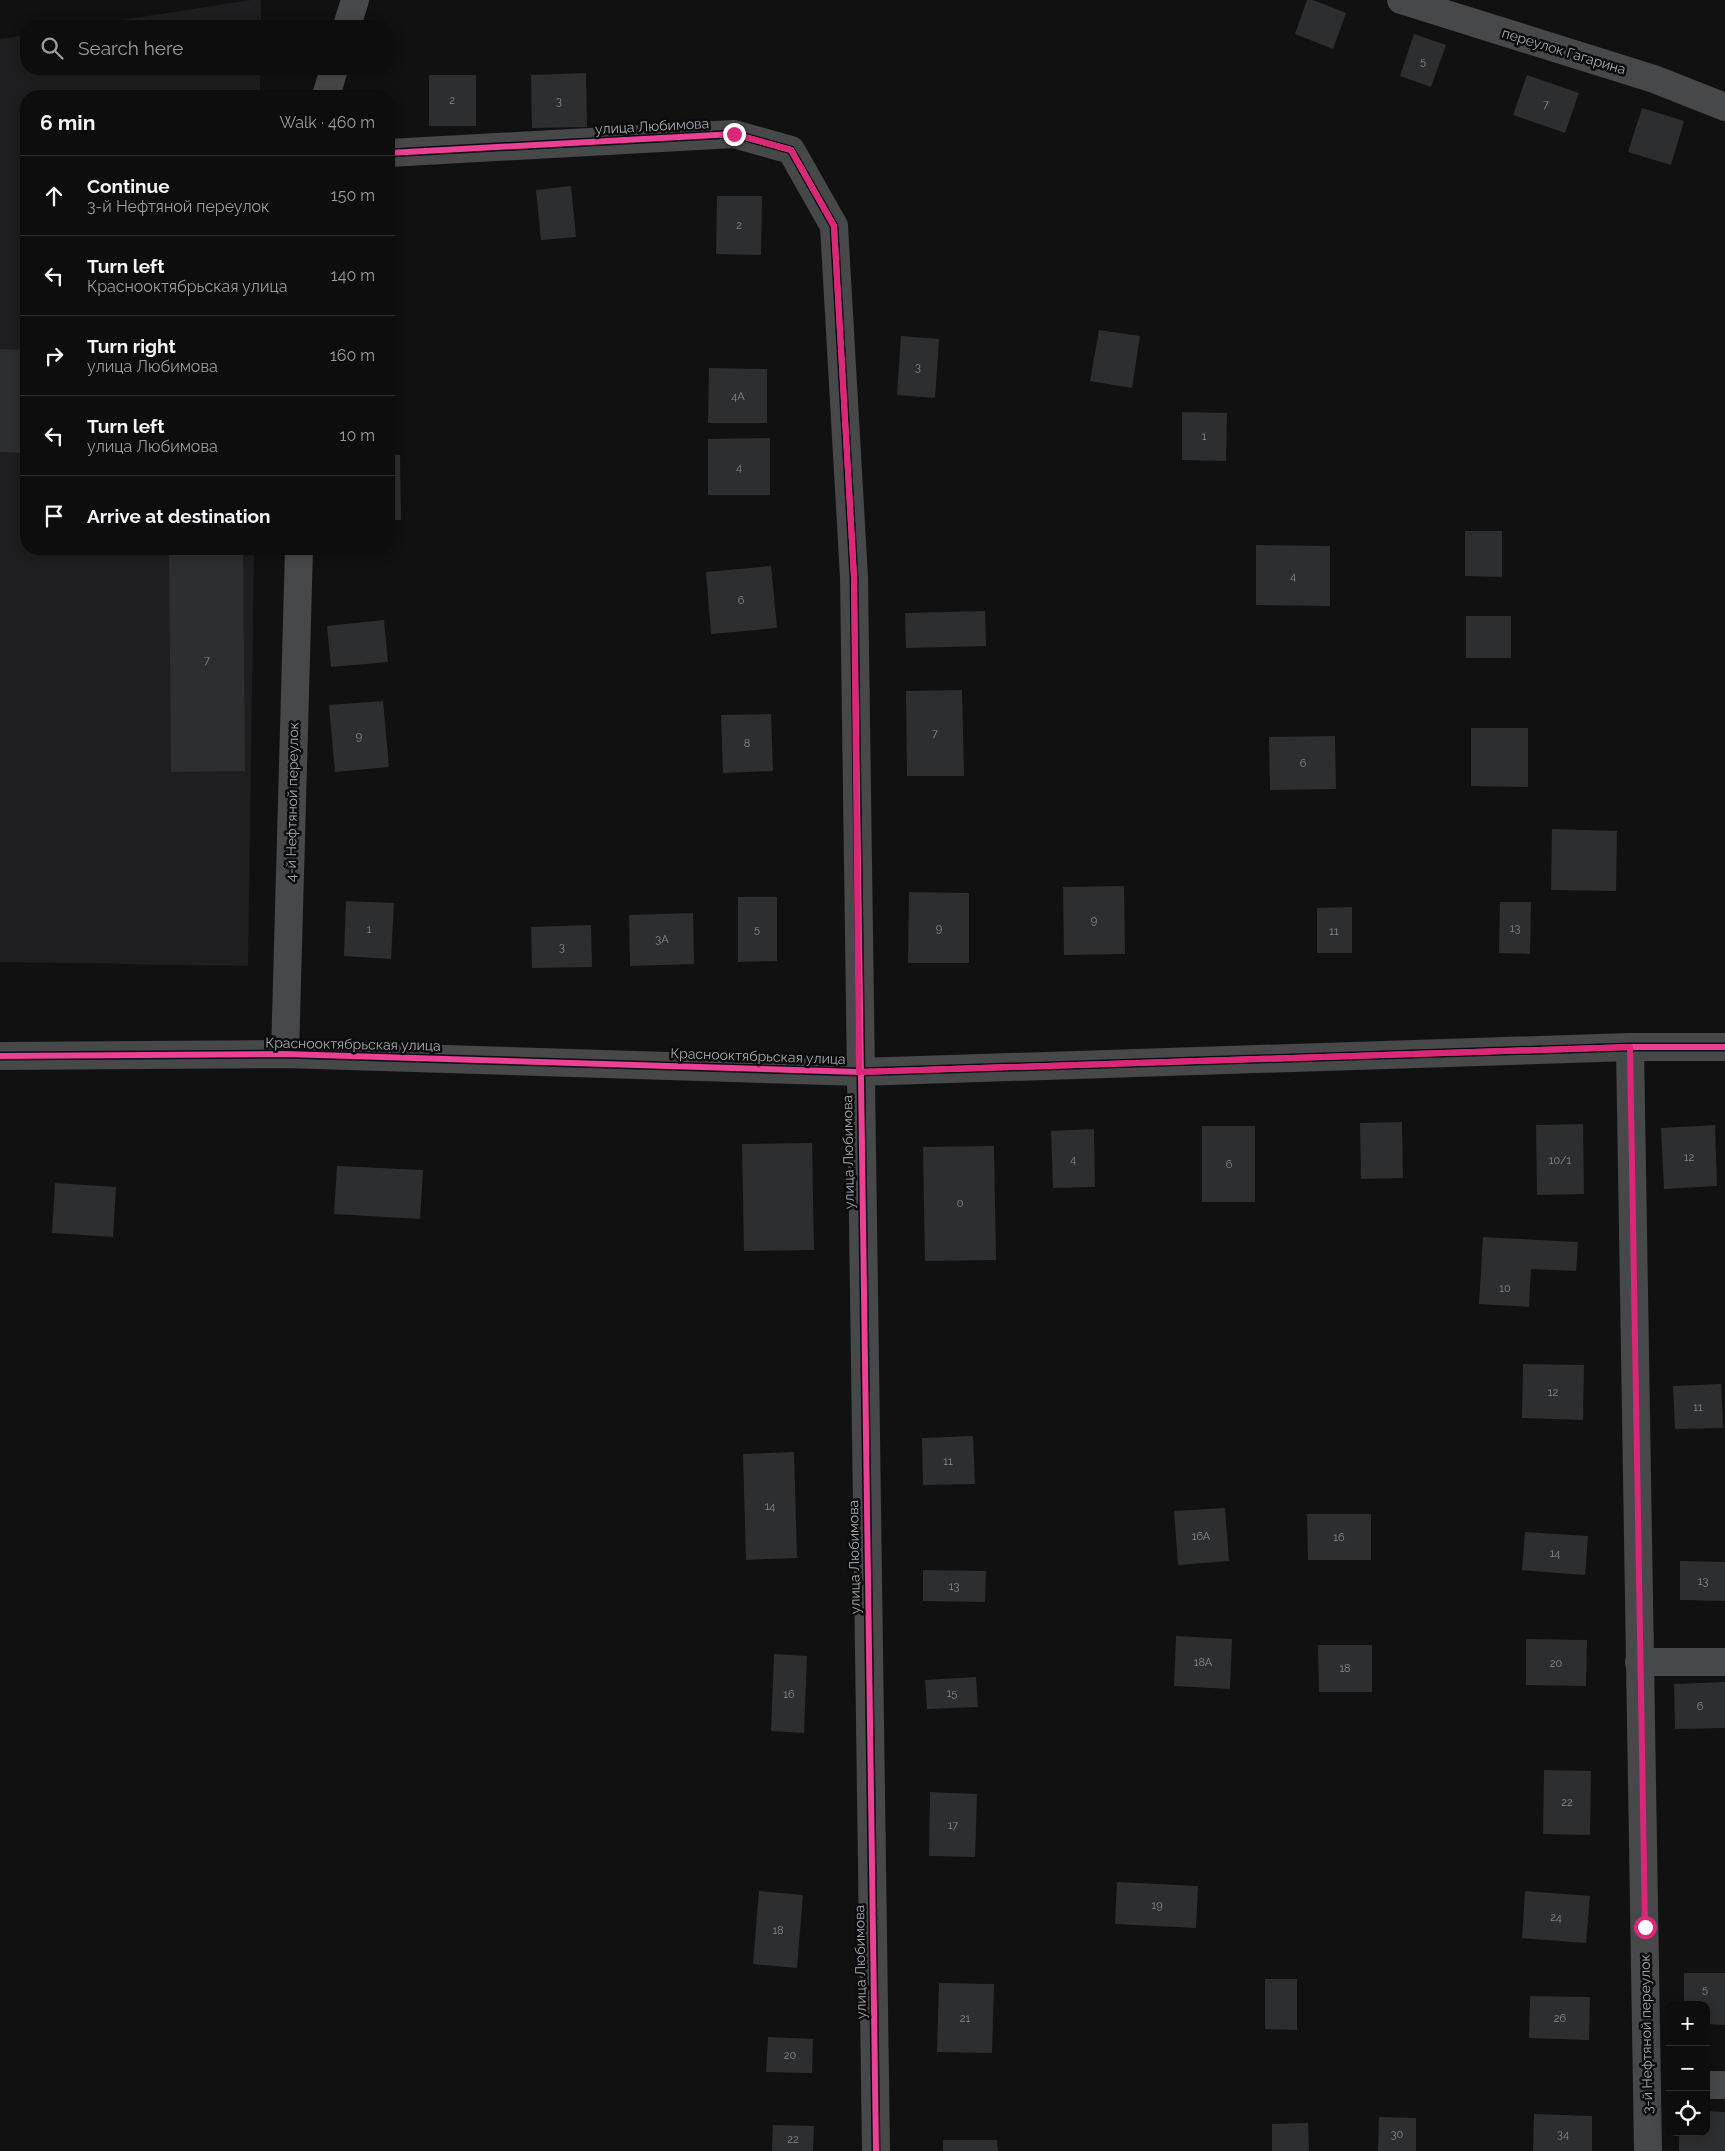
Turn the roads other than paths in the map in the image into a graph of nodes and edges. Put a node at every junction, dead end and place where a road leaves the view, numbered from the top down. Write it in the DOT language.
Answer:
graph roads {
  1 [pos="355,0"];
  2 [pos="1401,0"];
  3 [pos="349,20"];
  4 [pos="332,75"];
  5 [pos="328,90"];
  6 [pos="1725,107"];
  7 [pos="395,153"];
  8 [pos="299,555"];
  9 [pos="1630,1047"];
  10 [pos="1725,1047"];
  11 [pos="285,1054"];
  12 [pos="0,1056"];
  13 [pos="859,1072"];
  14 [pos="1639,1662"];
  15 [pos="1725,1662"];
  16 [pos="1725,2085"];
  17 [pos="1658,2086"];
  18 [pos="1710,2086"];
  19 [pos="876,2151"];
  20 [pos="1648,2151"];
  1 -- 3 [label="street"];
  2 -- 6 [label="street, переулок Гагарина"];
  4 -- 5 [label="street"];
  7 -- 13 [label="street, улица Любимова"];
  8 -- 11 [label="street, 4-й Нефтяной переулок"];
  9 -- 10 [label="street, Краснооктябрьская улица"];
  9 -- 13 [label="street, Краснооктябрьская улица"];
  9 -- 14 [label="street, 3-й Нефтяной переулок"];
  11 -- 12 [label="street, Краснооктябрьская улица"];
  11 -- 13 [label="street, Краснооктябрьская улица"];
  13 -- 19 [label="street, улица Любимова"];
  14 -- 15 [label="street"];
  14 -- 17 [label="street, 3-й Нефтяной переулок"];
  16 -- 18 [label="street"];
  17 -- 20 [label="street, 3-й Нефтяной переулок"];
}
